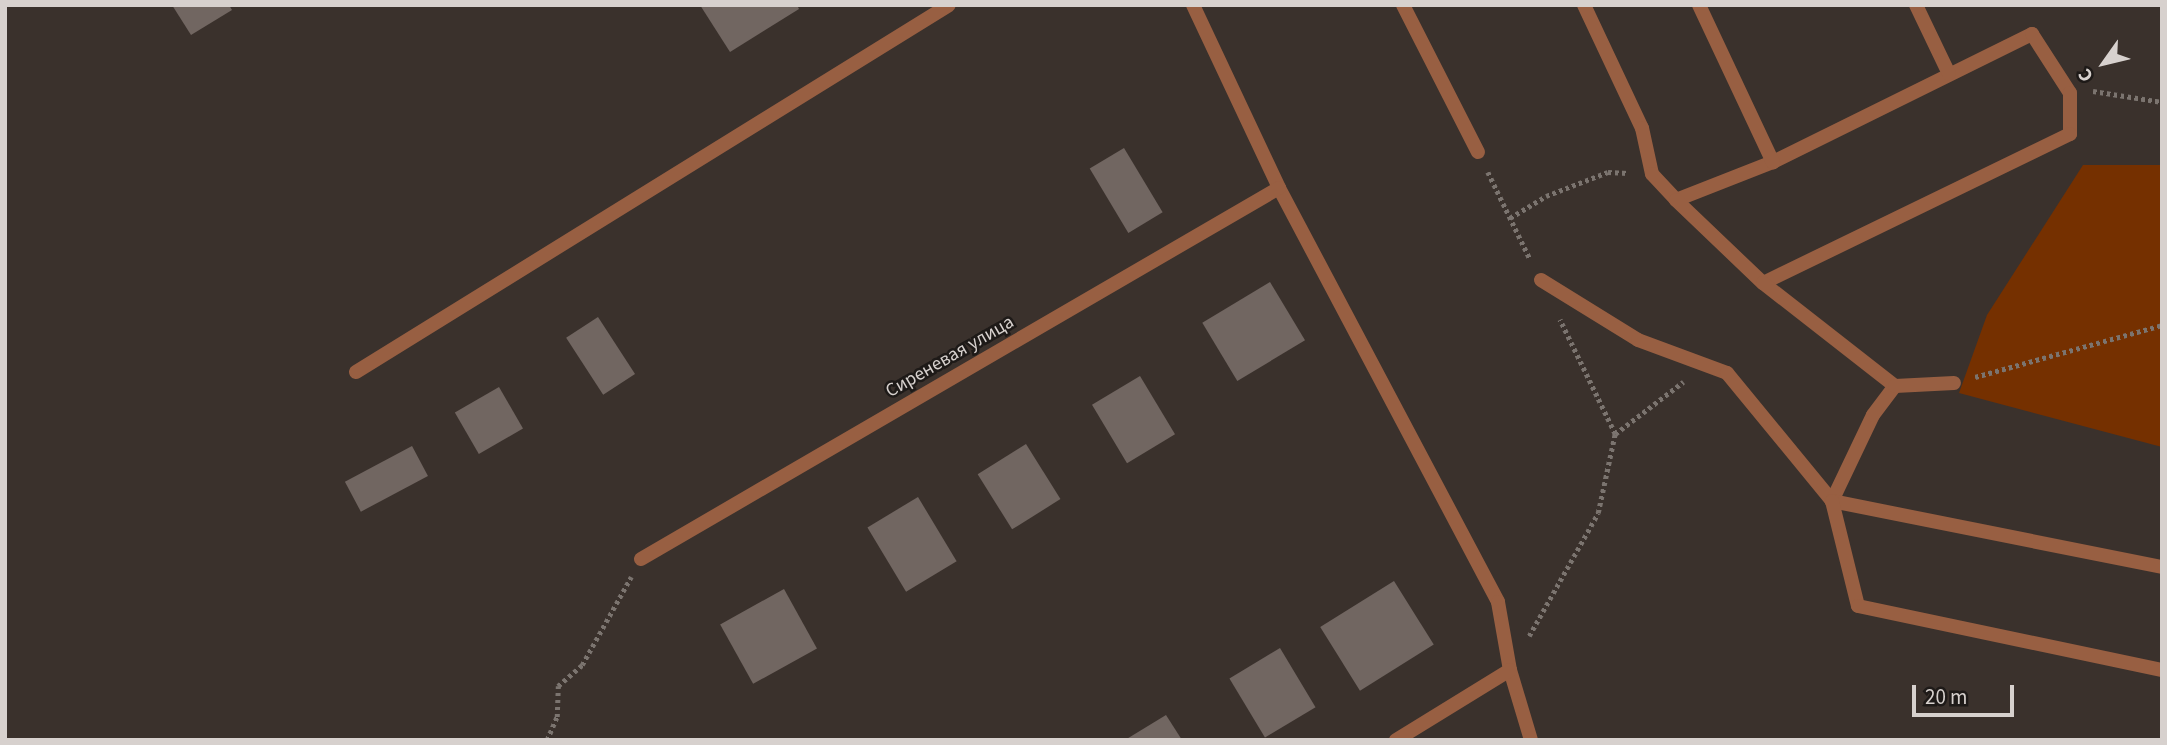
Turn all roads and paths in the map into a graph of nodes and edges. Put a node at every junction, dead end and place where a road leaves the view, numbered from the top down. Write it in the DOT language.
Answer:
graph roads {
  1 [pos="949,5"];
  2 [pos="1193,5"];
  3 [pos="1403,5"];
  4 [pos="1584,5"];
  5 [pos="1699,5"];
  6 [pos="1916,5"];
  7 [pos="1949,74"];
  8 [pos="1478,152"];
  9 [pos="1773,162"];
  10 [pos="1652,174"];
  11 [pos="1279,188"];
  12 [pos="1676,200"];
  13 [pos="1510,218"];
  14 [pos="1541,280"];
  15 [pos="1763,283"];
  16 [pos="2162,325"];
  17 [pos="356,372"];
  18 [pos="1727,373"];
  19 [pos="1954,383"];
  20 [pos="1895,386"];
  21 [pos="1615,434"];
  22 [pos="1832,501"];
  23 [pos="641,559"];
  24 [pos="2162,566"];
  25 [pos="1510,670"];
  26 [pos="2162,670"];
  27 [pos="547,740"];
  28 [pos="1396,740"];
  29 [pos="1531,740"];
  1 -- 17 [label="street"];
  2 -- 11 [label="street"];
  3 -- 8 [label="street"];
  4 -- 10 [label="street"];
  5 -- 9 [label="street"];
  6 -- 7 [label="street"];
  7 -- 9 [label="street"];
  7 -- 15 [label="street"];
  8 -- 13 [label="path"];
  9 -- 12 [label="street"];
  10 -- 12 [label="street"];
  10 -- 13 [label="path"];
  11 -- 23 [label="street, Сиреневая улица"];
  11 -- 25 [label="street"];
  12 -- 15 [label="street"];
  13 -- 14 [label="path"];
  14 -- 18 [label="street"];
  14 -- 21 [label="path"];
  15 -- 20 [label="street"];
  16 -- 19 [label="path"];
  18 -- 21 [label="path"];
  18 -- 22 [label="street"];
  19 -- 20 [label="street"];
  20 -- 22 [label="street"];
  21 -- 25 [label="path"];
  22 -- 24 [label="street"];
  22 -- 26 [label="street"];
  23 -- 27 [label="path"];
  25 -- 28 [label="street"];
  25 -- 29 [label="street"];
}
